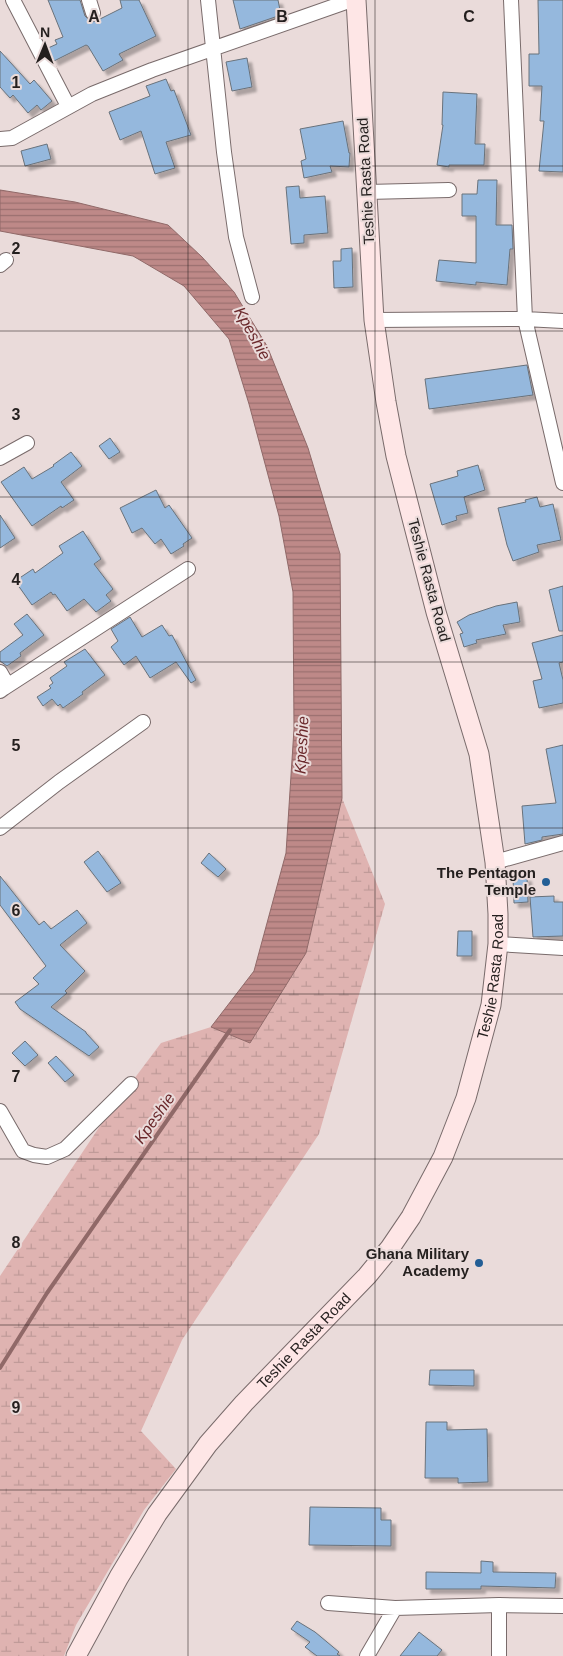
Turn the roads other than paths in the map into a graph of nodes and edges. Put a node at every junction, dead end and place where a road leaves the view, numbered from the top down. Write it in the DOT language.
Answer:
graph roads {
  1 [pos="13,0"];
  2 [pos="208,0"];
  3 [pos="352,0"];
  4 [pos="356,0"];
  5 [pos="511,0"];
  6 [pos="212,48"];
  7 [pos="68,106"];
  8 [pos="0,139"];
  9 [pos="449,190"];
  10 [pos="366,192"];
  11 [pos="252,297"];
  12 [pos="526,318"];
  13 [pos="374,320"];
  14 [pos="563,321"];
  15 [pos="27,443"];
  16 [pos="0,458"];
  17 [pos="563,483"];
  18 [pos="188,569"];
  19 [pos="0,672"];
  20 [pos="2,690"];
  21 [pos="143,722"];
  22 [pos="0,828"];
  23 [pos="563,843"];
  24 [pos="495,862"];
  25 [pos="498,944"];
  26 [pos="563,948"];
  27 [pos="131,1084"];
  28 [pos="0,1111"];
  29 [pos="328,1603"];
  30 [pos="499,1605"];
  31 [pos="563,1606"];
  32 [pos="395,1608"];
  33 [pos="76,1656"];
  34 [pos="368,1656"];
  35 [pos="499,1656"];
  1 -- 7 [label="street"];
  2 -- 6 [label="street"];
  3 -- 6 [label="street"];
  4 -- 10 [label="main road, Teshie Rasta Road"];
  5 -- 12 [label="street"];
  6 -- 7 [label="street"];
  6 -- 11 [label="street"];
  7 -- 8 [label="street"];
  9 -- 10 [label="street"];
  10 -- 13 [label="main road, Teshie Rasta Road"];
  12 -- 13 [label="street"];
  12 -- 14 [label="street"];
  12 -- 17 [label="street"];
  13 -- 24 [label="main road, Teshie Rasta Road"];
  15 -- 16 [label="street"];
  18 -- 20 [label="street"];
  19 -- 20 [label="street"];
  21 -- 22 [label="street"];
  23 -- 24 [label="street"];
  24 -- 25 [label="main road, Teshie Rasta Road"];
  25 -- 26 [label="street"];
  25 -- 33 [label="main road, Teshie Rasta Road"];
  27 -- 28 [label="street"];
  29 -- 32 [label="street"];
  30 -- 31 [label="street"];
  30 -- 32 [label="street"];
  30 -- 35 [label="street"];
  32 -- 34 [label="street"];
}
